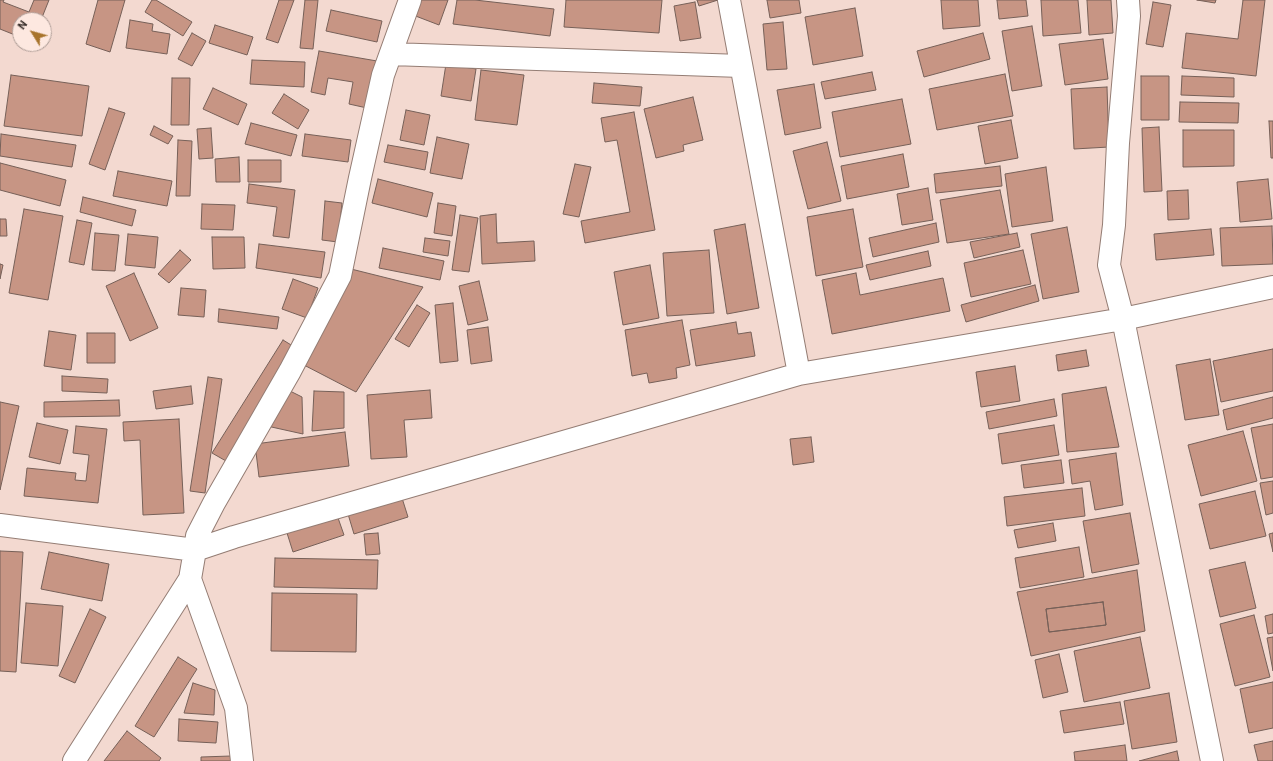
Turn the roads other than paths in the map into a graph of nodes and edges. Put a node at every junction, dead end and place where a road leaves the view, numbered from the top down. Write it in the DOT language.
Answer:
graph roads {
  1 [pos="410,0"];
  2 [pos="729,0"];
  3 [pos="1128,0"];
  4 [pos="391,54"];
  5 [pos="741,66"];
  6 [pos="1273,286"];
  7 [pos="1123,319"];
  8 [pos="799,374"];
  9 [pos="0,524"];
  10 [pos="195,550"];
  11 [pos="190,579"];
  12 [pos="74,761"];
  13 [pos="242,761"];
  14 [pos="1212,761"];
  1 -- 4 [label="street"];
  2 -- 5 [label="street"];
  3 -- 7 [label="street"];
  4 -- 5 [label="street"];
  4 -- 10 [label="street"];
  5 -- 8 [label="street"];
  6 -- 7 [label="street"];
  7 -- 8 [label="street"];
  7 -- 14 [label="street"];
  8 -- 10 [label="street"];
  9 -- 10 [label="street"];
  10 -- 11 [label="street"];
  11 -- 12 [label="street"];
  11 -- 13 [label="street"];
}
